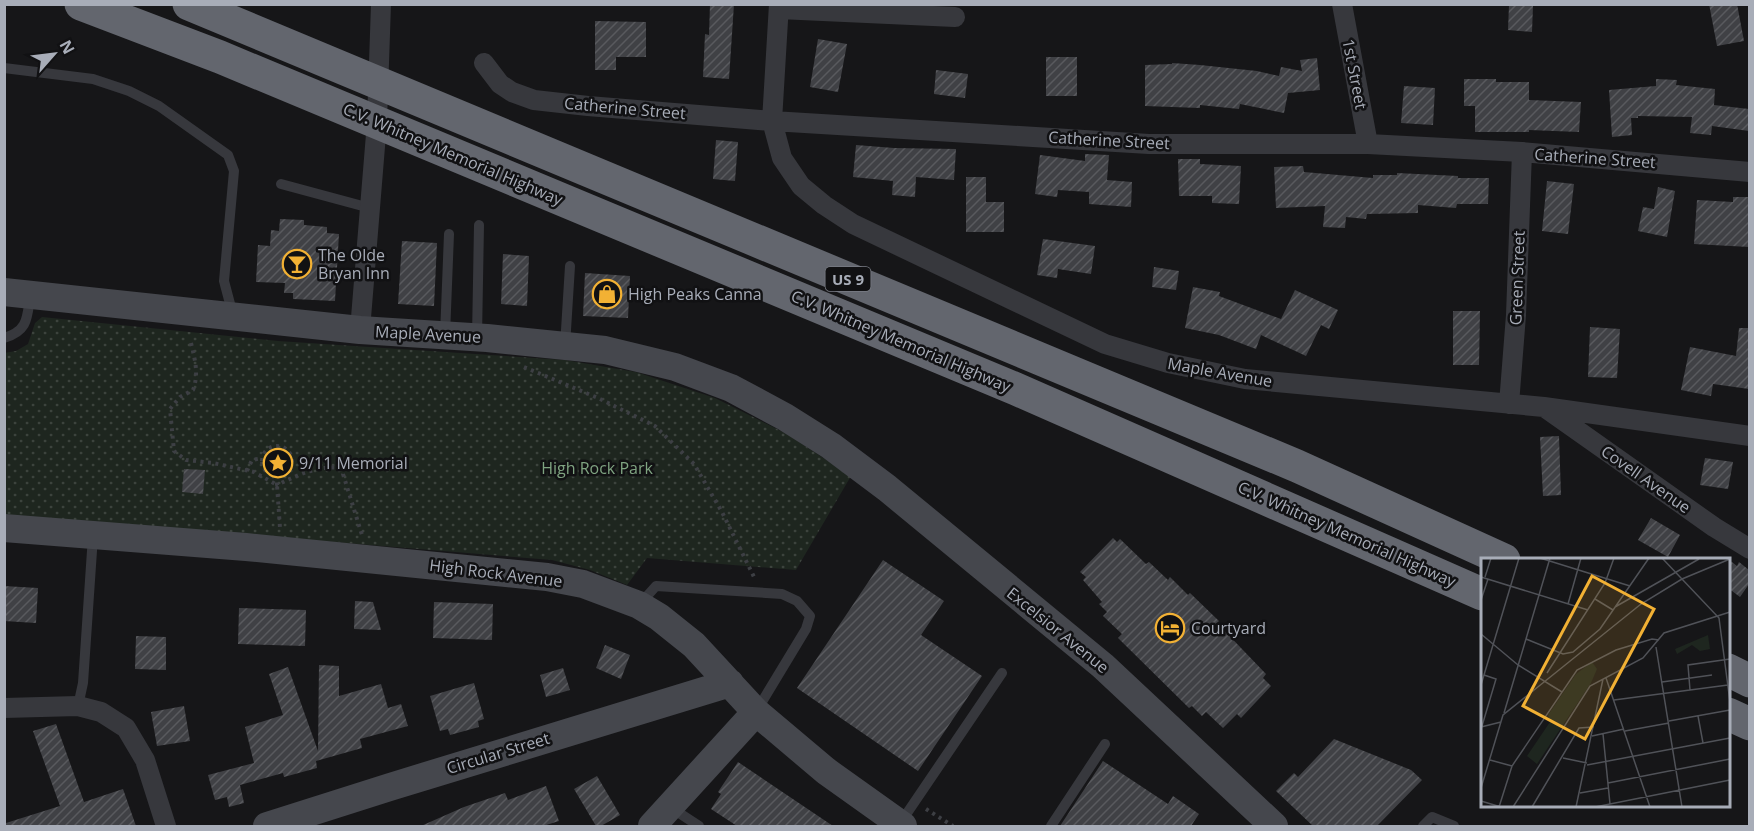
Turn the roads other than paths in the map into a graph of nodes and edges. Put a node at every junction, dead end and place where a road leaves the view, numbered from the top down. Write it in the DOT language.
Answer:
graph roads {
  1 [pos="81,4"];
  2 [pos="189,4"];
  3 [pos="381,4"];
  4 [pos="1342,4"];
  5 [pos="779,7"];
  6 [pos="955,17"];
  7 [pos="484,63"];
  8 [pos="4,68"];
  9 [pos="379,83"];
  10 [pos="377,122"];
  11 [pos="771,122"];
  12 [pos="1368,144"];
  13 [pos="1522,152"];
  14 [pos="1749,172"];
  15 [pos="281,184"];
  16 [pos="370,208"];
  17 [pos="479,225"];
  18 [pos="449,234"];
  19 [pos="570,266"];
  20 [pos="17,293"];
  21 [pos="233,316"];
  22 [pos="360,330"];
  23 [pos="445,335"];
  24 [pos="477,337"];
  25 [pos="4,338"];
  26 [pos="565,346"];
  27 [pos="1509,404"];
  28 [pos="1544,407"];
  29 [pos="1749,436"];
  30 [pos="831,446"];
  31 [pos="4,528"];
  32 [pos="93,535"];
  33 [pos="1749,549"];
  34 [pos="1500,558"];
  35 [pos="1481,594"];
  36 [pos="639,605"];
  37 [pos="1730,671"];
  38 [pos="1002,673"];
  39 [pos="1749,681"];
  40 [pos="730,683"];
  41 [pos="78,706"];
  42 [pos="4,708"];
  43 [pos="756,712"];
  44 [pos="1730,715"];
  45 [pos="1749,724"];
  46 [pos="1105,744"];
  47 [pos="661,817"];
  48 [pos="906,817"];
  49 [pos="166,826"];
  50 [pos="267,826"];
  51 [pos="699,826"];
  52 [pos="1051,826"];
  53 [pos="1274,826"];
  54 [pos="1423,826"];
  55 [pos="1454,826"];
  1 -- 10 [label="highway, C.V. Whitney Memorial Highway / US 9"];
  2 -- 9 [label="highway, US 9"];
  3 -- 9 [label="street"];
  4 -- 12 [label="street, 1st Street"];
  5 -- 6 [label="street"];
  5 -- 11 [label="street"];
  7 -- 11 [label="street, Catherine Street"];
  8 -- 21 [label="lane"];
  9 -- 10 [label="street"];
  9 -- 34 [label="highway, US 9"];
  10 -- 16 [label="street"];
  10 -- 35 [label="highway, C.V. Whitney Memorial Highway / US 9"];
  11 -- 12 [label="street, Catherine Street"];
  11 -- 27 [label="street, Maple Avenue"];
  12 -- 13 [label="street, Catherine Street"];
  13 -- 14 [label="street, Catherine Street"];
  13 -- 27 [label="street, Green Street"];
  15 -- 16 [label="lane"];
  16 -- 22 [label="street"];
  17 -- 24 [label="lane"];
  18 -- 23 [label="lane"];
  19 -- 26 [label="lane"];
  20 -- 21 [label="street, Maple Avenue"];
  20 -- 25 [label="lane"];
  21 -- 22 [label="street, Maple Avenue"];
  22 -- 23 [label="street, Maple Avenue"];
  23 -- 24 [label="street, Maple Avenue"];
  24 -- 26 [label="street, Maple Avenue"];
  26 -- 30 [label="street, Maple Avenue"];
  27 -- 28 [label="street, Maple Avenue"];
  28 -- 29 [label="street, Maple Avenue"];
  28 -- 33 [label="street, Covell Avenue"];
  30 -- 53 [label="street, Excelsior Avenue"];
  31 -- 32 [label="street, High Rock Avenue"];
  32 -- 36 [label="street, High Rock Avenue"];
  32 -- 41 [label="lane"];
  36 -- 40 [label="street, High Rock Avenue"];
  36 -- 43 [label="lane"];
  37 -- 39 [label="highway"];
  38 -- 48 [label="lane"];
  40 -- 43 [label="street, High Rock Avenue"];
  40 -- 50 [label="street, Circular Street"];
  41 -- 42 [label="street"];
  41 -- 49 [label="street"];
  43 -- 47 [label="street"];
  43 -- 48 [label="street, High Rock Avenue"];
  44 -- 45 [label="highway"];
  46 -- 52 [label="lane"];
  47 -- 51 [label="lane"];
  54 -- 55 [label="lane"];
}
